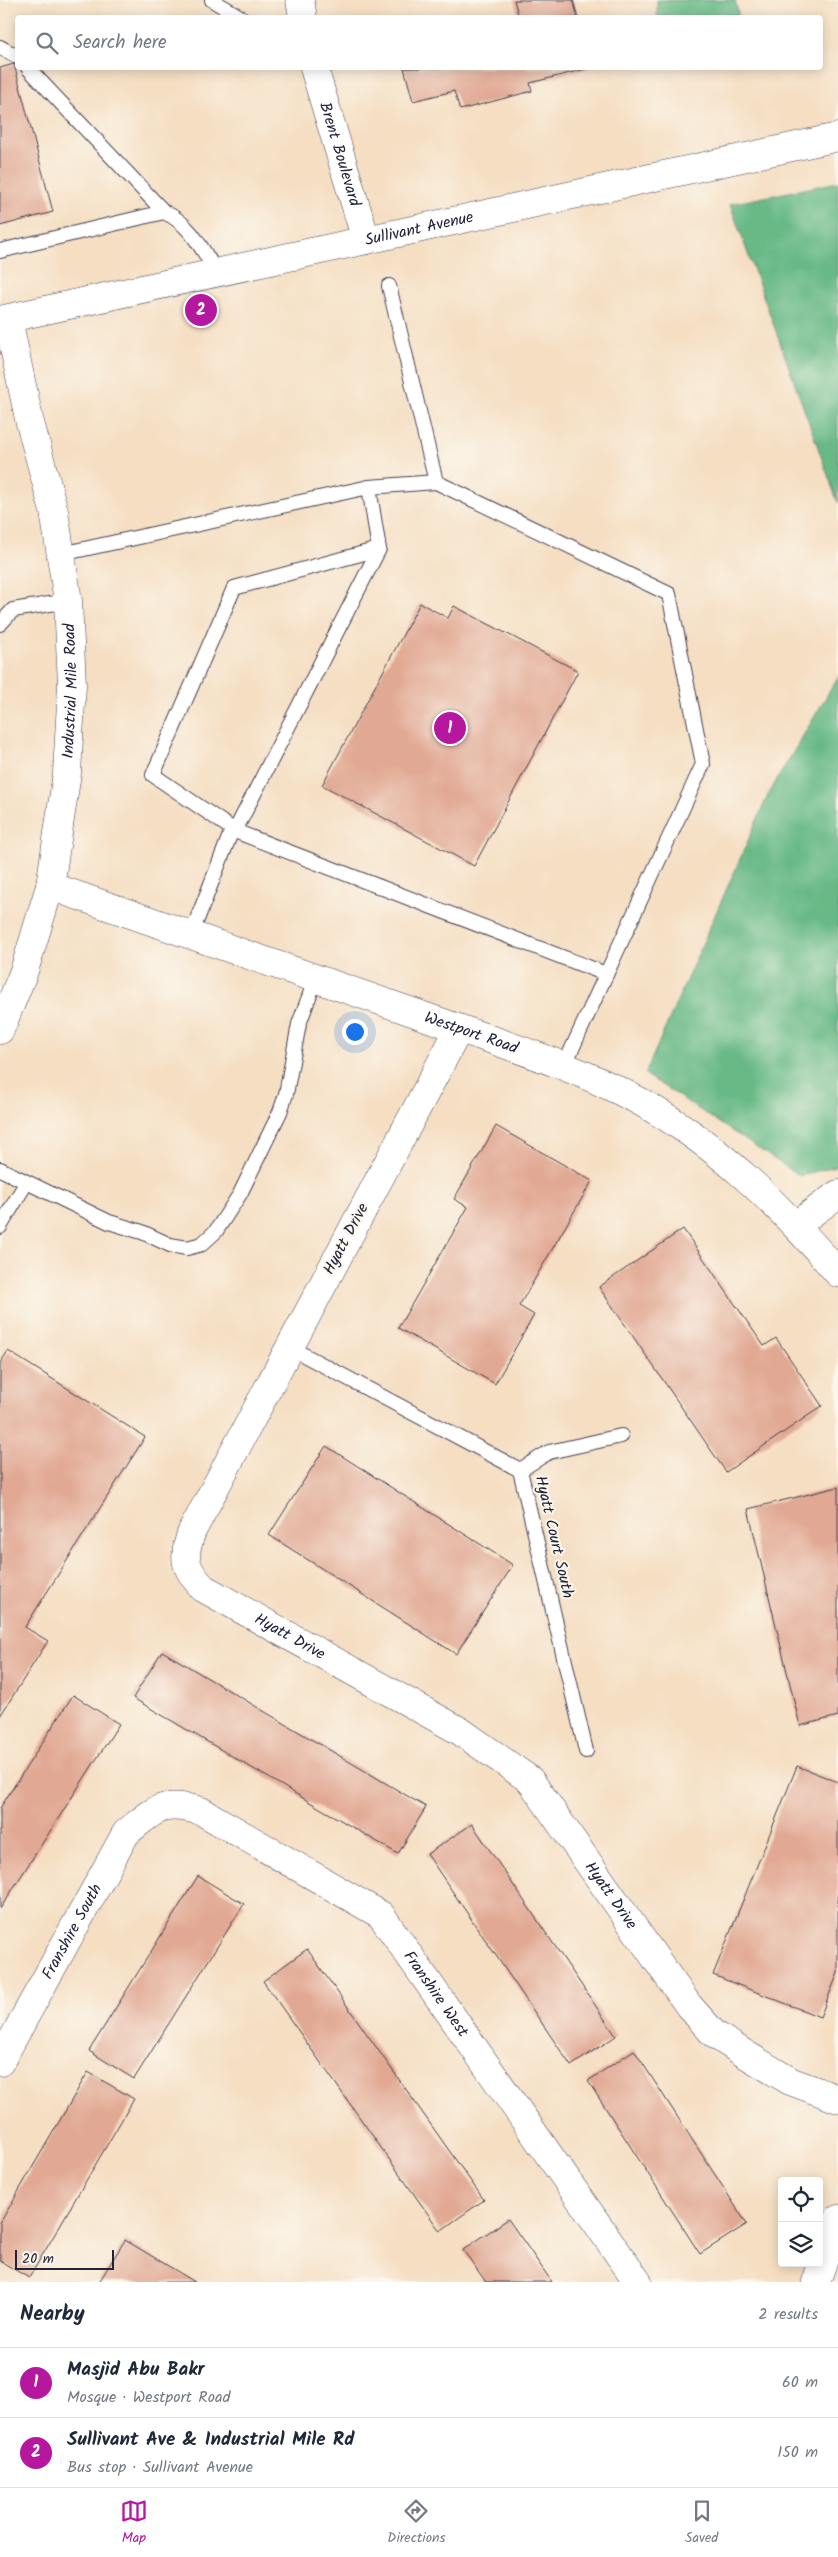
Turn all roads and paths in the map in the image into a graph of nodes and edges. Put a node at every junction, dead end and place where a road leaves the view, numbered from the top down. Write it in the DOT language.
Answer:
graph roads {
  1 [pos="212,0"];
  2 [pos="300,0"];
  3 [pos="237,15"];
  4 [pos="302,15"];
  5 [pos="0,47"];
  6 [pos="15,55"];
  7 [pos="30,70"];
  8 [pos="315,70"];
  9 [pos="838,137"];
  10 [pos="164,212"];
  11 [pos="366,240"];
  12 [pos="0,251"];
  13 [pos="216,273"];
  14 [pos="389,286"];
  15 [pos="4,319"];
  16 [pos="436,482"];
  17 [pos="369,487"];
  18 [pos="379,548"];
  19 [pos="61,554"];
  20 [pos="68,601"];
  21 [pos="0,624"];
  22 [pos="236,831"];
  23 [pos="50,886"];
  24 [pos="191,935"];
  25 [pos="606,974"];
  26 [pos="316,978"];
  27 [pos="458,1029"];
  28 [pos="0,1030"];
  29 [pos="564,1066"];
  30 [pos="0,1169"];
  31 [pos="26,1183"];
  32 [pos="838,1194"];
  33 [pos="796,1225"];
  34 [pos="0,1227"];
  35 [pos="838,1273"];
  36 [pos="288,1347"];
  37 [pos="621,1436"];
  38 [pos="520,1470"];
  39 [pos="586,1751"];
  40 [pos="154,1810"];
  41 [pos="0,2062"];
  42 [pos="838,2099"];
  43 [pos="838,2219"];
  44 [pos="638,2282"];
  45 [pos="818,2282"];
  1 -- 3 [label="lane"];
  2 -- 4 [label="street"];
  5 -- 6 [label="lane"];
  7 -- 10 [label="lane"];
  8 -- 11 [label="street, Brent Boulevard"];
  9 -- 11 [label="street, Sullivant Avenue"];
  10 -- 12 [label="lane"];
  10 -- 13 [label="lane"];
  11 -- 13 [label="street, Sullivant Avenue"];
  13 -- 15 [label="street, Sullivant Avenue"];
  14 -- 16 [label="lane"];
  15 -- 19 [label="street, Industrial Mile Road"];
  16 -- 17 [label="lane"];
  16 -- 25 [label="lane"];
  17 -- 18 [label="lane"];
  17 -- 19 [label="lane"];
  18 -- 22 [label="lane"];
  18 -- 22 [label="lane"];
  19 -- 20 [label="street, Industrial Mile Road"];
  20 -- 21 [label="lane"];
  20 -- 23 [label="street, Industrial Mile Road"];
  22 -- 24 [label="lane"];
  22 -- 25 [label="lane"];
  23 -- 24 [label="street, Westport Road"];
  23 -- 28 [label="street, Industrial Mile Road"];
  24 -- 26 [label="street, Westport Road"];
  25 -- 29 [label="lane"];
  26 -- 27 [label="street, Westport Road"];
  26 -- 31 [label="lane"];
  27 -- 29 [label="street, Westport Road"];
  27 -- 36 [label="street, Hyatt Drive"];
  29 -- 33 [label="street, Westport Road"];
  30 -- 31 [label="lane"];
  31 -- 34 [label="lane"];
  32 -- 33 [label="street"];
  33 -- 35 [label="street, Westport Road"];
  36 -- 38 [label="lane, Hyatt Court South"];
  36 -- 42 [label="street, Hyatt Drive"];
  37 -- 38 [label="lane"];
  38 -- 39 [label="lane, Hyatt Court South"];
  40 -- 41 [label="street, Franshire South"];
  40 -- 44 [label="street, Franshire West"];
  43 -- 45 [label="street"];
}
